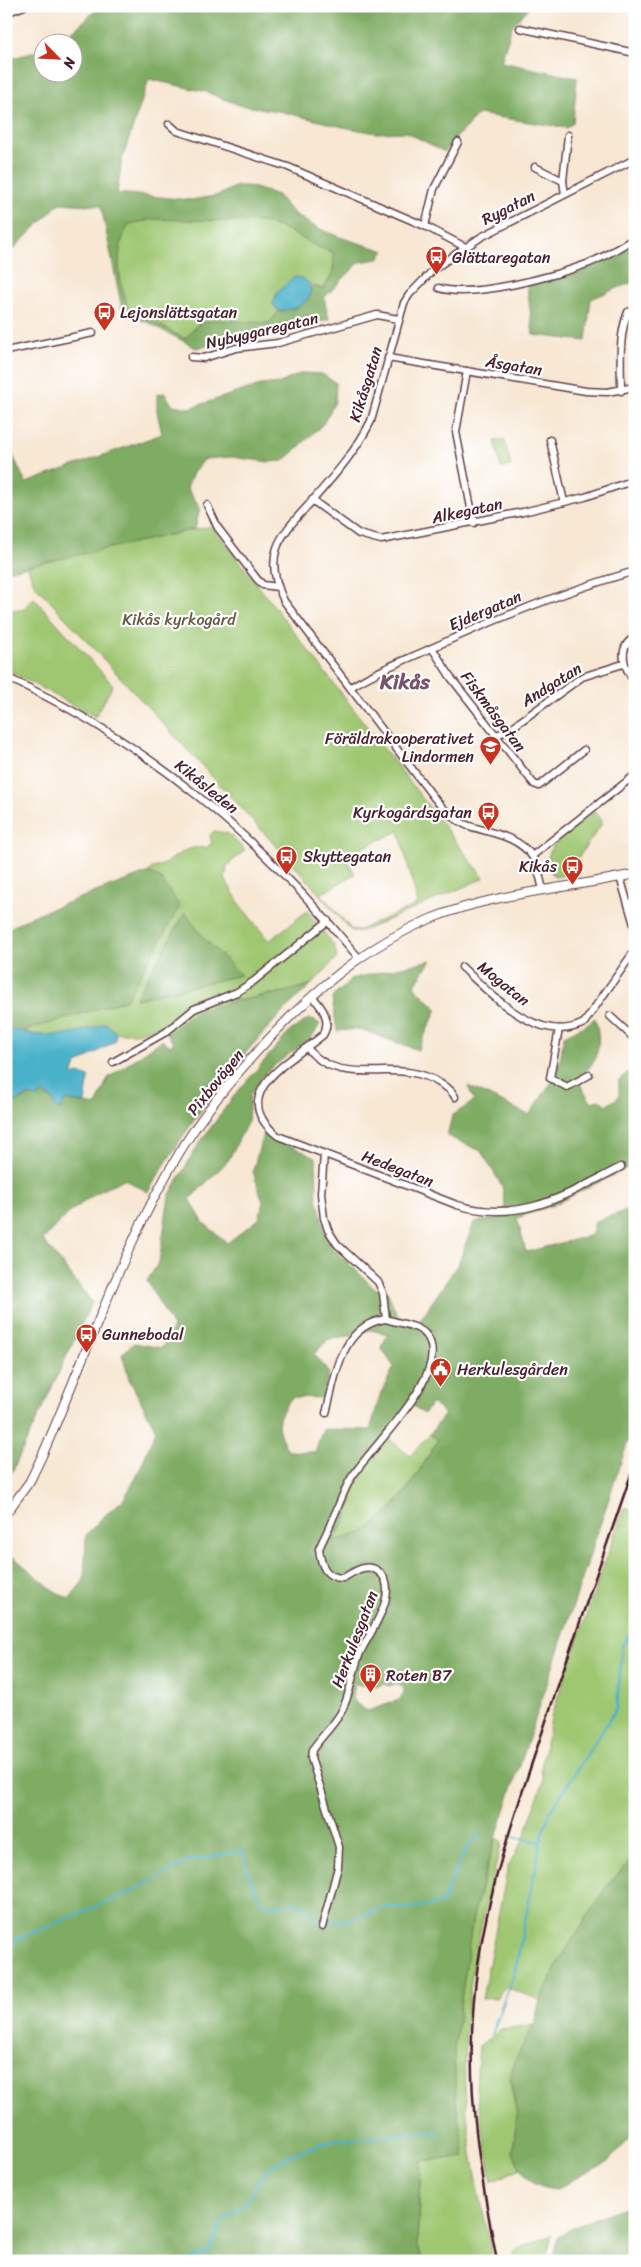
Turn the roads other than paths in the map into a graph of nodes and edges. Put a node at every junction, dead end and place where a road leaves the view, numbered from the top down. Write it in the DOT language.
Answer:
graph roads {
  1 [pos="24,6"];
  2 [pos="6,14"];
  3 [pos="520,28"];
  4 [pos="635,53"];
  5 [pos="169,124"];
  6 [pos="568,135"];
  7 [pos="458,142"];
  8 [pos="635,159"];
  9 [pos="535,166"];
  10 [pos="563,180"];
  11 [pos="565,194"];
  12 [pos="425,226"];
  13 [pos="635,238"];
  14 [pos="465,247"];
  15 [pos="439,288"];
  16 [pos="635,310"];
  17 [pos="398,319"];
  18 [pos="93,333"];
  19 [pos="6,352"];
  20 [pos="191,357"];
  21 [pos="388,358"];
  22 [pos="467,371"];
  23 [pos="635,387"];
  24 [pos="621,391"];
  25 [pos="550,440"];
  26 [pos="635,480"];
  27 [pos="312,500"];
  28 [pos="564,502"];
  29 [pos="207,505"];
  30 [pos="474,523"];
  31 [pos="635,571"];
  32 [pos="278,587"];
  33 [pos="635,637"];
  34 [pos="432,648"];
  35 [pos="624,664"];
  36 [pos="6,677"];
  37 [pos="635,682"];
  38 [pos="351,687"];
  39 [pos="496,735"];
  40 [pos="584,750"];
  41 [pos="635,775"];
  42 [pos="532,856"];
  43 [pos="635,874"];
  44 [pos="620,877"];
  45 [pos="543,889"];
  46 [pos="634,920"];
  47 [pos="328,921"];
  48 [pos="635,928"];
  49 [pos="635,950"];
  50 [pos="358,957"];
  51 [pos="462,967"];
  52 [pos="312,996"];
  53 [pos="610,1016"];
  54 [pos="559,1029"];
  55 [pos="635,1039"];
  56 [pos="307,1048"];
  57 [pos="113,1062"];
  58 [pos="589,1075"];
  59 [pos="455,1097"];
  60 [pos="324,1154"];
  61 [pos="621,1167"];
  62 [pos="386,1319"];
  63 [pos="326,1413"];
  64 [pos="6,1514"];
  65 [pos="322,1927"];
  1 -- 2 [label="street"];
  3 -- 4 [label="street"];
  5 -- 12 [label="street"];
  6 -- 10 [label="street"];
  7 -- 12 [label="street"];
  8 -- 11 [label="street, Rygatan"];
  9 -- 10 [label="street, Rygatan"];
  10 -- 11 [label="street"];
  11 -- 14 [label="street, Rygatan"];
  12 -- 14 [label="street"];
  13 -- 15 [label="street"];
  14 -- 17 [label="street, Kikåsgatan"];
  16 -- 24 [label="street"];
  17 -- 20 [label="street, Nybyggaregatan"];
  17 -- 21 [label="street, Kikåsgatan"];
  18 -- 19 [label="street"];
  21 -- 22 [label="street, Åsgatan"];
  21 -- 27 [label="street, Kikåsgatan"];
  22 -- 24 [label="street, Åsgatan"];
  22 -- 30 [label="street"];
  23 -- 24 [label="street, Åsgatan"];
  25 -- 28 [label="street"];
  26 -- 28 [label="street, Alkegatan"];
  27 -- 30 [label="street, Alkegatan"];
  27 -- 32 [label="street, Kikåsgatan"];
  28 -- 30 [label="street, Alkegatan"];
  29 -- 32 [label="street"];
  31 -- 34 [label="street, Ejdergatan"];
  32 -- 38 [label="street"];
  33 -- 35 [label="street"];
  34 -- 38 [label="street, Ejdergatan"];
  34 -- 39 [label="street, Fiskmåsgatan"];
  35 -- 37 [label="street"];
  35 -- 39 [label="street, Andgatan"];
  36 -- 47 [label="street, Kikåsleden"];
  38 -- 42 [label="street"];
  39 -- 40 [label="street, Fiskmåsgatan"];
  41 -- 42 [label="street"];
  42 -- 45 [label="street"];
  43 -- 44 [label="street, Pixbovägen"];
  44 -- 45 [label="street, Pixbovägen"];
  44 -- 46 [label="street"];
  45 -- 50 [label="street, Pixbovägen"];
  46 -- 48 [label="street"];
  47 -- 50 [label="street, Kikåsleden"];
  47 -- 57 [label="street"];
  49 -- 54 [label="street"];
  50 -- 52 [label="street, Pixbovägen"];
  51 -- 54 [label="street, Mogatan"];
  52 -- 56 [label="street, Hedegatan"];
  52 -- 64 [label="street, Pixbovägen"];
  53 -- 55 [label="street"];
  54 -- 58 [label="street"];
  56 -- 59 [label="street"];
  56 -- 60 [label="street, Hedegatan"];
  60 -- 61 [label="street, Hedegatan"];
  60 -- 62 [label="street"];
  62 -- 63 [label="street"];
  62 -- 65 [label="street, Herkulesgatan"];
}
